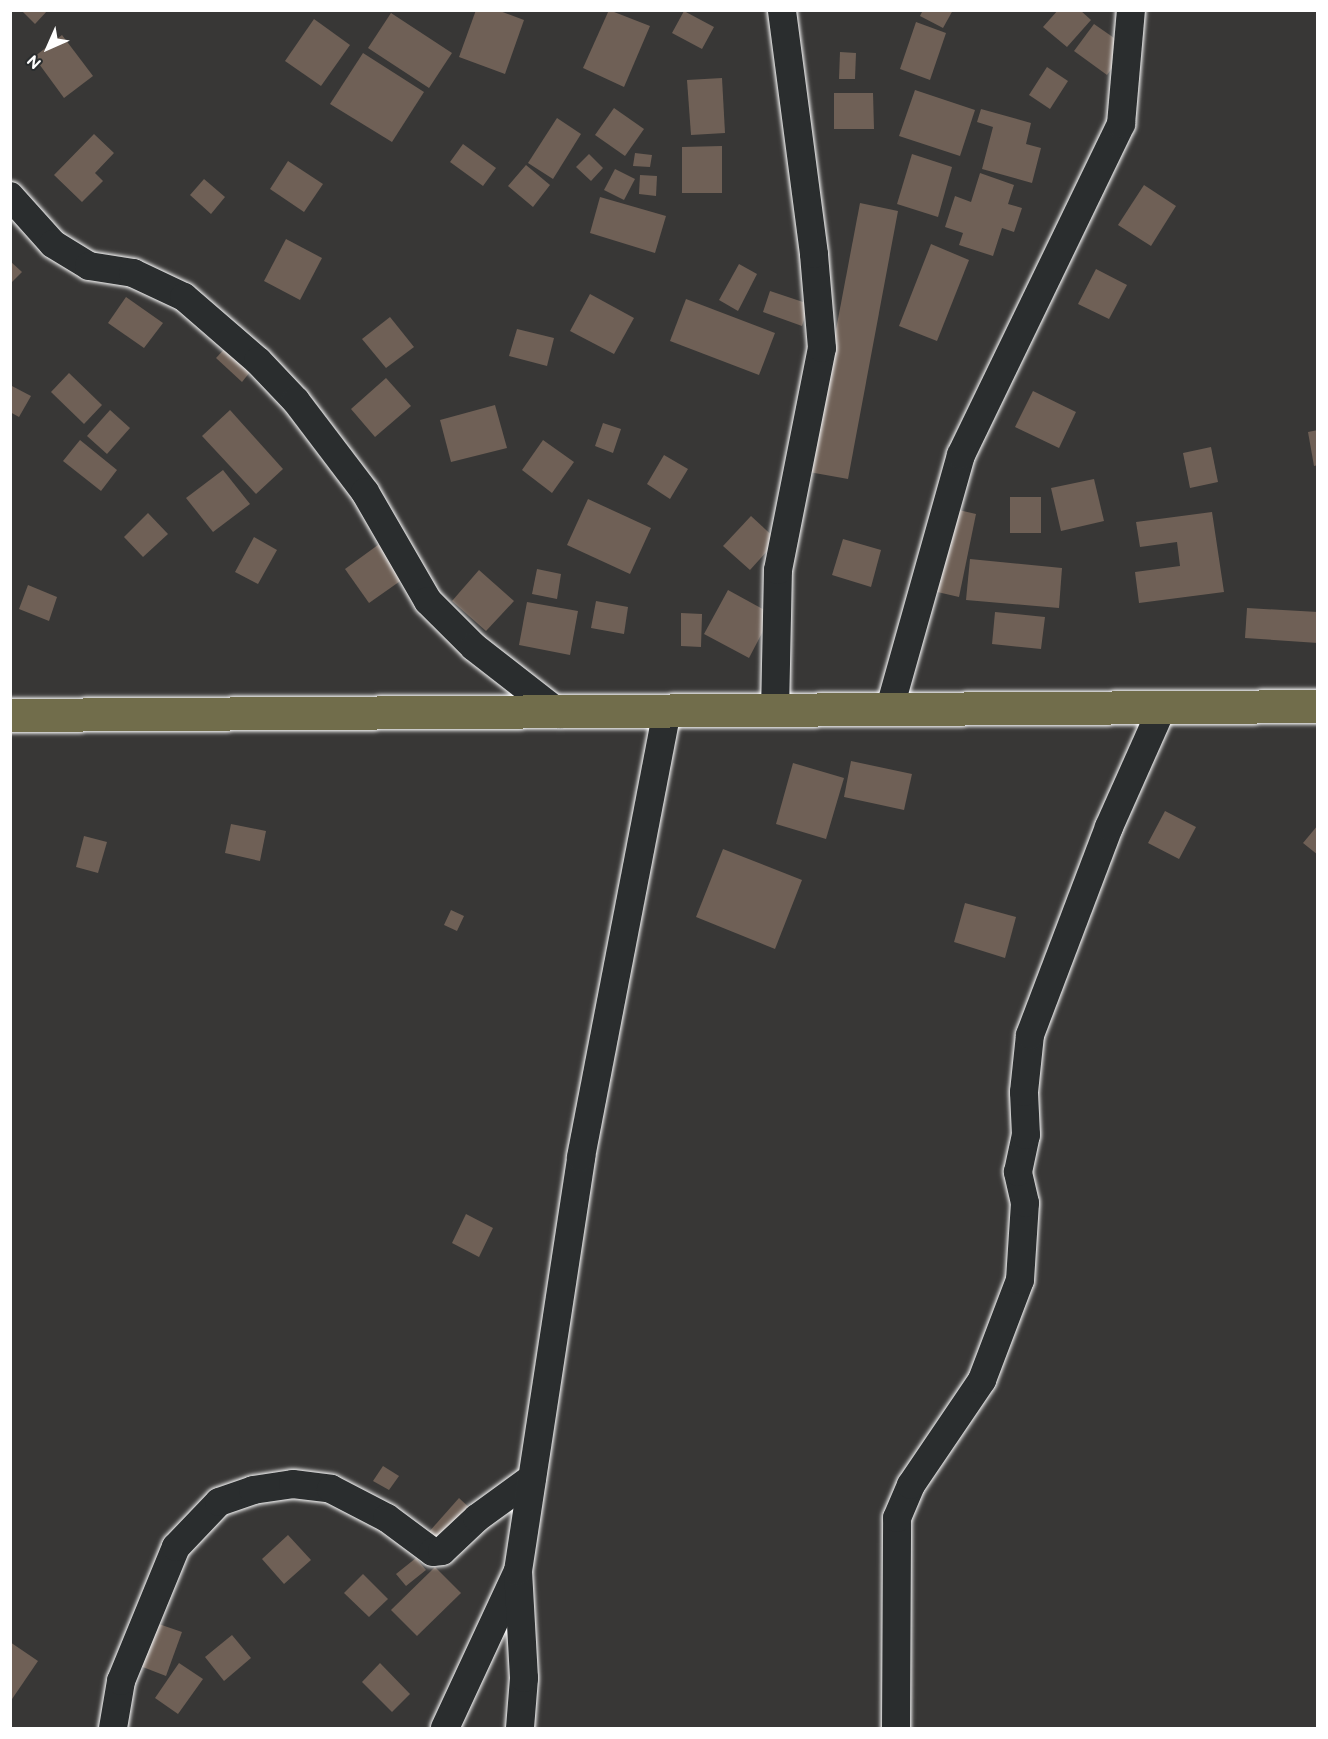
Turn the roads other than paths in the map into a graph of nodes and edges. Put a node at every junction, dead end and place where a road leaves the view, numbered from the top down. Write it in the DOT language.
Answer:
graph roads {
  1 [pos="782,10"];
  2 [pos="1131,10"];
  3 [pos="10,196"];
  4 [pos="1317,706"];
  5 [pos="1162,708"];
  6 [pos="667,710"];
  7 [pos="889,711"];
  8 [pos="775,712"];
  9 [pos="560,714"];
  10 [pos="10,715"];
  11 [pos="532,1478"];
  12 [pos="518,1571"];
  13 [pos="113,1728"];
  14 [pos="445,1728"];
  15 [pos="520,1728"];
  16 [pos="896,1728"];
  1 -- 8 [label="street"];
  2 -- 7 [label="street"];
  3 -- 9 [label="street"];
  4 -- 5 [label="main road"];
  5 -- 7 [label="main road"];
  5 -- 16 [label="street"];
  6 -- 8 [label="main road"];
  6 -- 9 [label="main road"];
  6 -- 11 [label="street"];
  7 -- 8 [label="main road"];
  9 -- 10 [label="main road"];
  11 -- 12 [label="street"];
  11 -- 13 [label="street"];
  12 -- 14 [label="street"];
  12 -- 15 [label="street"];
}
